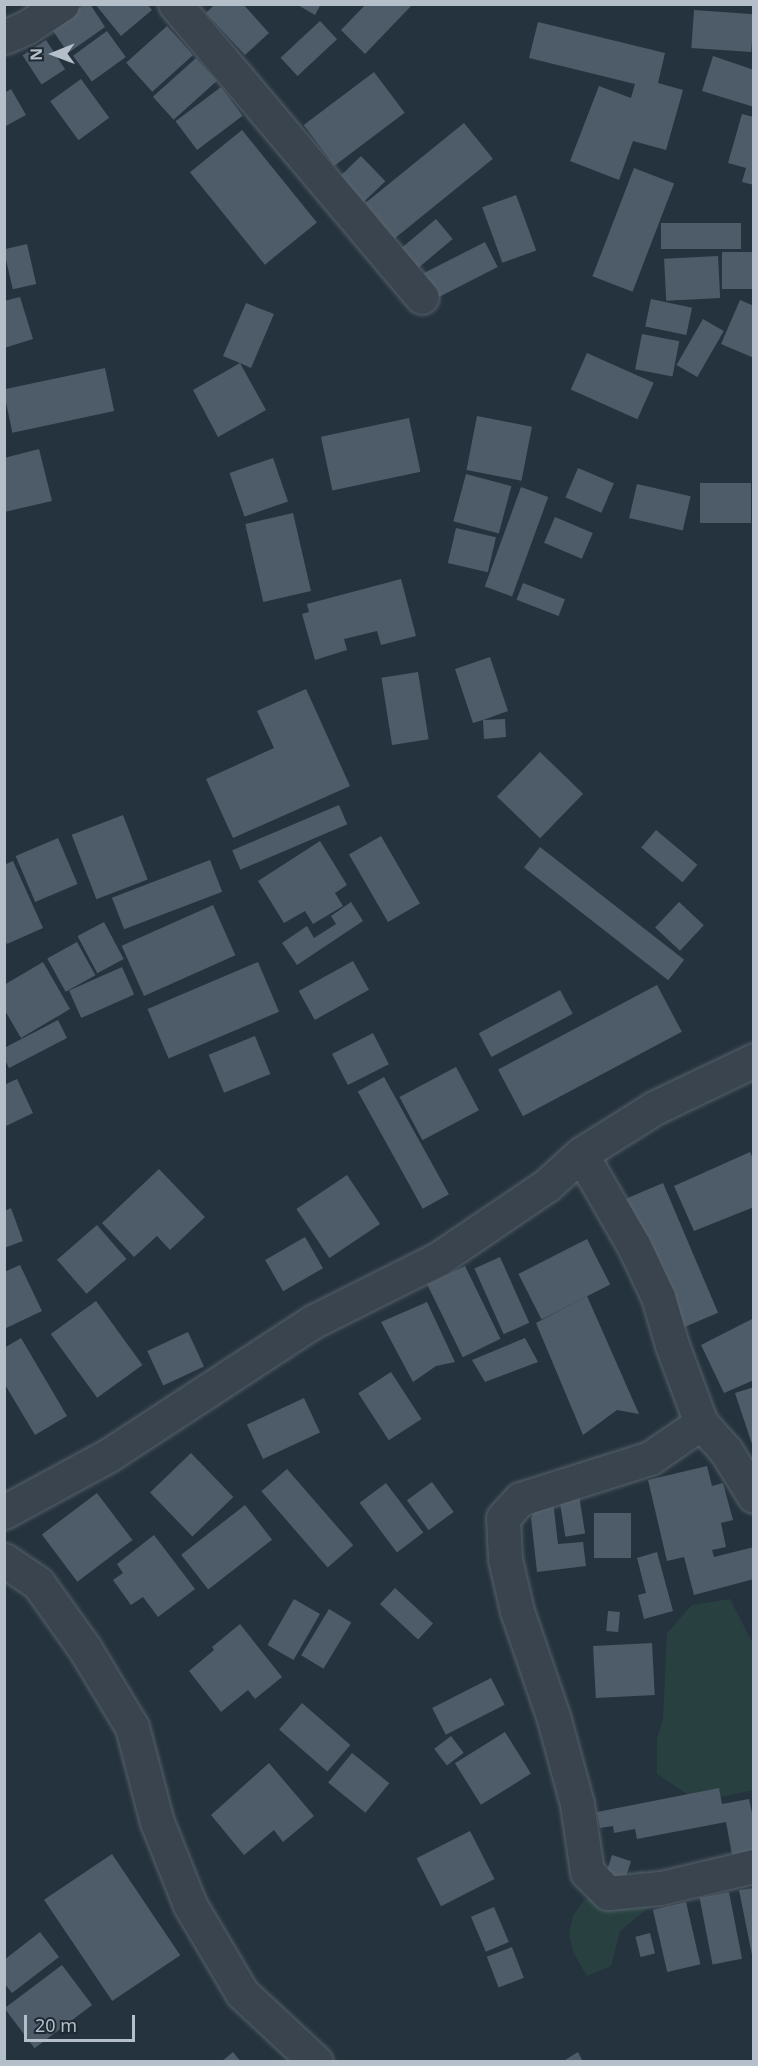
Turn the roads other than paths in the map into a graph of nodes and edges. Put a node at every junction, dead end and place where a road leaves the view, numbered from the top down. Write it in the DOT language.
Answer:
graph roads {
  1 [pos="62,4"];
  2 [pos="175,4"];
  3 [pos="4,37"];
  4 [pos="422,297"];
  5 [pos="753,1060"];
  6 [pos="581,1154"];
  7 [pos="701,1423"];
  8 [pos="753,1496"];
  9 [pos="4,1512"];
  10 [pos="4,1560"];
  11 [pos="753,1866"];
  12 [pos="316,2061"];
  1 -- 3 [label="street"];
  2 -- 4 [label="street"];
  5 -- 6 [label="street"];
  6 -- 7 [label="street"];
  6 -- 9 [label="street"];
  7 -- 8 [label="street"];
  7 -- 11 [label="street"];
  10 -- 12 [label="street"];
}
